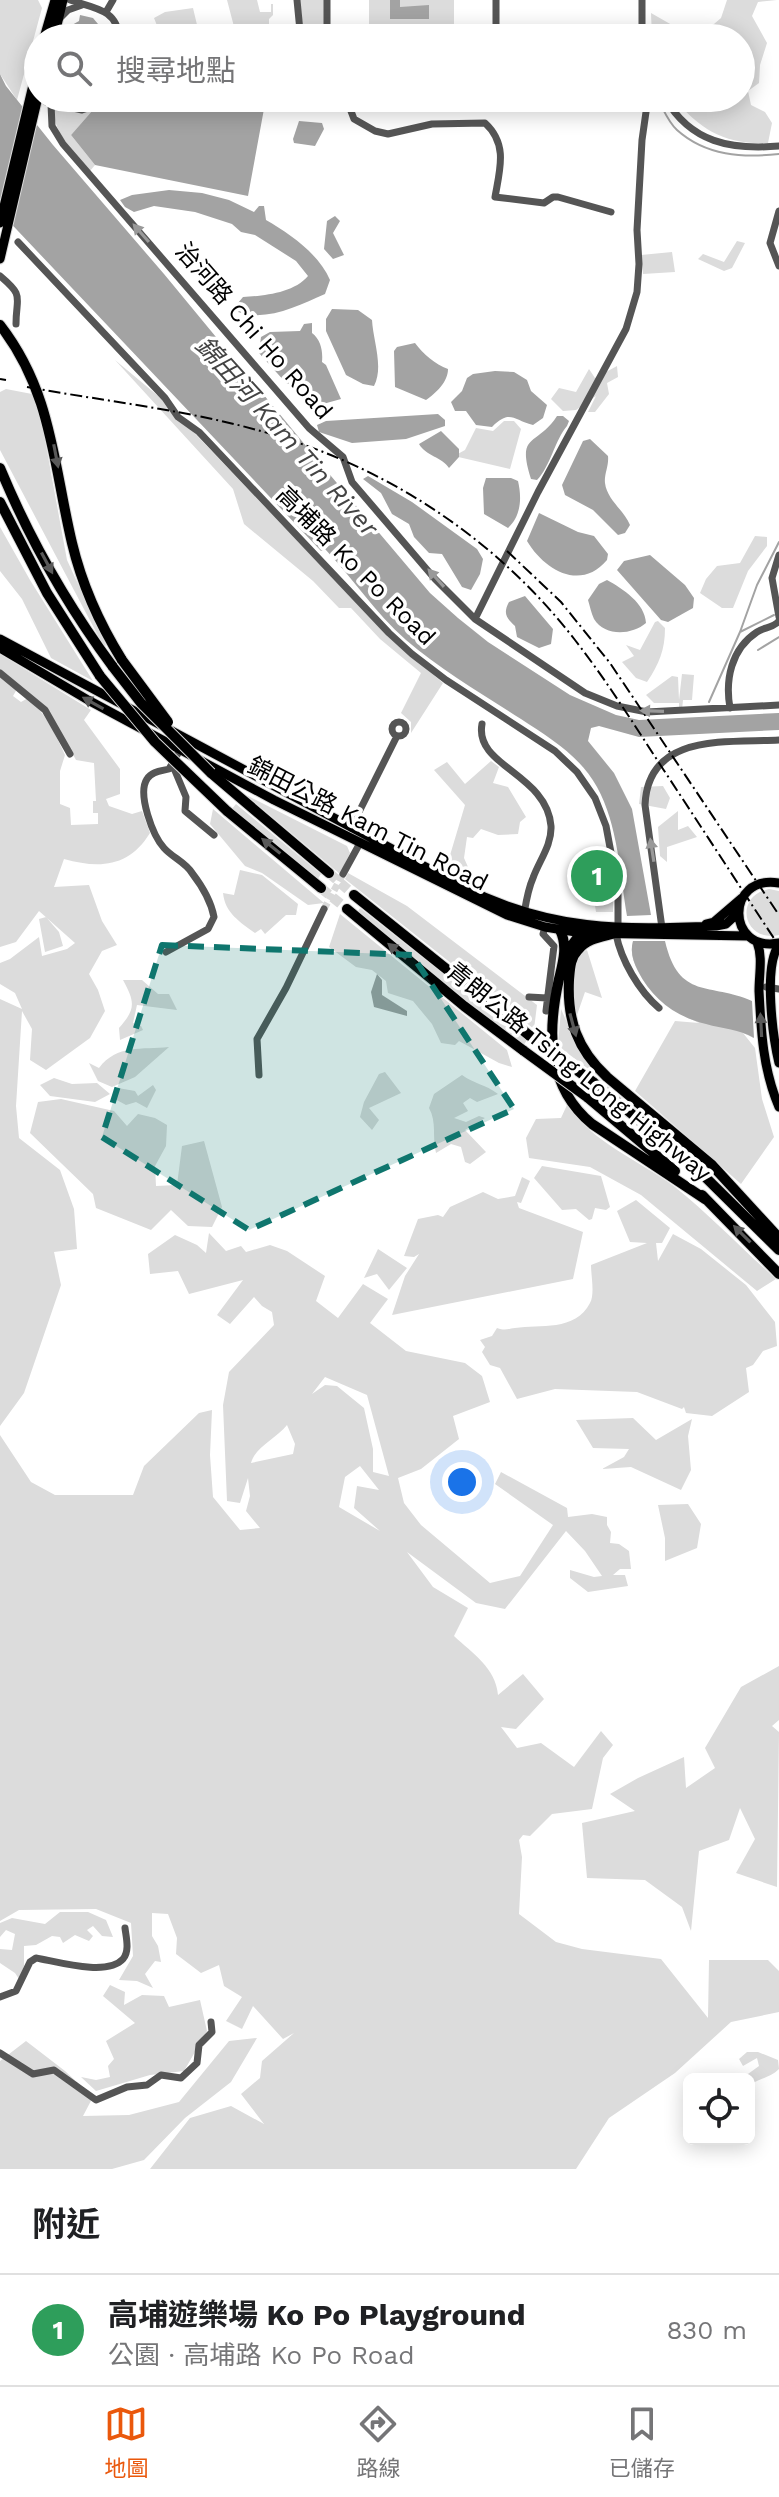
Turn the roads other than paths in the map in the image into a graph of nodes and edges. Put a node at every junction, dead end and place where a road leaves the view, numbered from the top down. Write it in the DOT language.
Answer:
graph roads {
  1 [pos="46,0"];
  2 [pos="55,0"];
  3 [pos="63,0"];
  4 [pos="70,0"];
  5 [pos="113,0"];
  6 [pos="297,0"];
  7 [pos="327,0"];
  8 [pos="496,0"];
  9 [pos="642,0"];
  10 [pos="81,2"];
  11 [pos="106,12"];
  12 [pos="54,19"];
  13 [pos="51,24"];
  14 [pos="54,24"];
  15 [pos="116,24"];
  16 [pos="299,24"];
  17 [pos="327,24"];
  18 [pos="496,24"];
  19 [pos="642,24"];
  20 [pos="37,112"];
  21 [pos="38,112"];
  22 [pos="45,112"];
  23 [pos="351,112"];
  24 [pos="646,112"];
  25 [pos="676,112"];
  26 [pos="779,146"];
  27 [pos="779,211"];
  28 [pos="611,212"];
  29 [pos="0,223"];
  30 [pos="18,242"];
  31 [pos="0,259"];
  32 [pos="779,266"];
  33 [pos="0,276"];
  34 [pos="13,286"];
  35 [pos="0,288"];
  36 [pos="16,324"];
  37 [pos="0,325"];
  38 [pos="0,468"];
  39 [pos="0,502"];
  40 [pos="0,514"];
  41 [pos="14,530"];
  42 [pos="779,555"];
  43 [pos="475,619"];
  44 [pos="779,619"];
  45 [pos="0,639"];
  46 [pos="0,648"];
  47 [pos="117,663"];
  48 [pos="0,673"];
  49 [pos="779,705"];
  50 [pos="730,708"];
  51 [pos="482,724"];
  52 [pos="397,736"];
  53 [pos="779,740"];
  54 [pos="180,750"];
  55 [pos="70,754"];
  56 [pos="173,766"];
  57 [pos="351,828"];
  58 [pos="214,835"];
  59 [pos="360,843"];
  60 [pos="329,873"];
  61 [pos="343,874"];
  62 [pos="776,881"];
  63 [pos="321,888"];
  64 [pos="354,895"];
  65 [pos="742,898"];
  66 [pos="324,909"];
  67 [pos="347,909"];
  68 [pos="738,913"];
  69 [pos="524,914"];
  70 [pos="545,927"];
  71 [pos="690,927"];
  72 [pos="560,930"];
  73 [pos="587,930"];
  74 [pos="659,930"];
  75 [pos="617,931"];
  76 [pos="753,939"];
  77 [pos="779,944"];
  78 [pos="166,952"];
  79 [pos="564,958"];
  80 [pos="776,988"];
  81 [pos="760,991"];
  82 [pos="529,997"];
  83 [pos="547,998"];
  84 [pos="659,1008"];
  85 [pos="546,1011"];
  86 [pos="779,1063"];
  87 [pos="259,1075"];
  88 [pos="779,1107"];
  89 [pos="705,1199"];
  90 [pos="779,1238"];
  91 [pos="779,1250"];
  92 [pos="779,1274"];
  93 [pos="125,1928"];
  94 [pos="0,1997"];
  95 [pos="211,2022"];
  96 [pos="0,2053"];
  1 -- 12 [label="main road"];
  2 -- 12 [label="main road"];
  3 -- 12 [label="main road"];
  4 -- 10 [label="street"];
  5 -- 11 [label="street"];
  6 -- 16 [label="street"];
  7 -- 17 [label="street"];
  8 -- 18 [label="street"];
  9 -- 19 [label="street"];
  10 -- 11 [label="street"];
  10 -- 12 [label="street"];
  11 -- 15 [label="street"];
  12 -- 13 [label="main road"];
  12 -- 14 [label="main road"];
  20 -- 29 [label="main road"];
  21 -- 31 [label="main road"];
  43 -- 22 [label="street, 治河路 Chi Ho Road, one-way"];
  23 -- 28 [label="street"];
  24 -- 43 [label="street"];
  25 -- 26 [label="street"];
  27 -- 32 [label="street"];
  30 -- 75 [label="street, 高埔路 Ko Po Road"];
  33 -- 34 [label="street"];
  34 -- 35 [label="street"];
  34 -- 36 [label="street"];
  37 -- 47 [label="highway, one-way"];
  38 -- 47 [label="highway, one-way"];
  39 -- 41 [label="highway"];
  40 -- 41 [label="highway"];
  63 -- 41 [label="highway, one-way, bridge"];
  42 -- 44 [label="street"];
  50 -- 43 [label="street, 治河路 Chi Ho Road, one-way"];
  44 -- 50 [label="street"];
  45 -- 57 [label="main road, 錦田公路 Kam Tin Road"];
  54 -- 46 [label="main road, 錦田公路 Kam Tin Road, one-way"];
  47 -- 60 [label="highway, bridge"];
  48 -- 55 [label="street"];
  49 -- 50 [label="street, 治河路 Chi Ho Road"];
  51 -- 69 [label="street"];
  52 -- 57 [label="street"];
  74 -- 53 [label="street, one-way"];
  54 -- 56 [label="street"];
  54 -- 59 [label="main road, 錦田公路 Kam Tin Road"];
  56 -- 58 [label="street"];
  56 -- 78 [label="street"];
  57 -- 59 [label="main road"];
  57 -- 69 [label="main road, 錦田公路 Kam Tin Road"];
  59 -- 61 [label="street"];
  59 -- 70 [label="main road, 錦田公路 Kam Tin Road"];
  62 -- 65 [label="main road"];
  64 -- 91 [label="highway, 青朗公路 Tsing Long Highway, bridge"];
  65 -- 68 [label="main road"];
  65 -- 71 [label="main road"];
  66 -- 87 [label="street"];
  89 -- 67 [label="highway, 青朗公路 Tsing Long Highway, one-way, bridge"];
  68 -- 71 [label="main road, 錦田公路 Kam Tin Road"];
  68 -- 76 [label="main road"];
  69 -- 73 [label="main road, 錦田公路 Kam Tin Road"];
  70 -- 72 [label="main road, 錦田公路 Kam Tin Road"];
  70 -- 83 [label="street"];
  71 -- 74 [label="main road, 錦田公路 Kam Tin Road"];
  72 -- 73 [label="main road, 錦田公路 Kam Tin Road"];
  72 -- 79 [label="highway"];
  73 -- 75 [label="main road, 錦田公路 Kam Tin Road"];
  73 -- 79 [label="highway"];
  74 -- 75 [label="main road, 錦田公路 Kam Tin Road"];
  74 -- 75 [label="main road, 錦田公路 Kam Tin Road"];
  74 -- 76 [label="main road, 錦田公路 Kam Tin Road"];
  75 -- 84 [label="street"];
  75 -- 90 [label="highway, one-way"];
  76 -- 77 [label="main road, 錦田公路 Kam Tin Road"];
  76 -- 81 [label="main road"];
  77 -- 80 [label="main road"];
  79 -- 89 [label="highway"];
  80 -- 81 [label="street"];
  80 -- 86 [label="main road"];
  88 -- 81 [label="main road, one-way"];
  82 -- 83 [label="street"];
  83 -- 85 [label="street"];
  92 -- 89 [label="highway, 青朗公路 Tsing Long Highway, one-way"];
  93 -- 94 [label="street"];
  95 -- 96 [label="street"];
}
